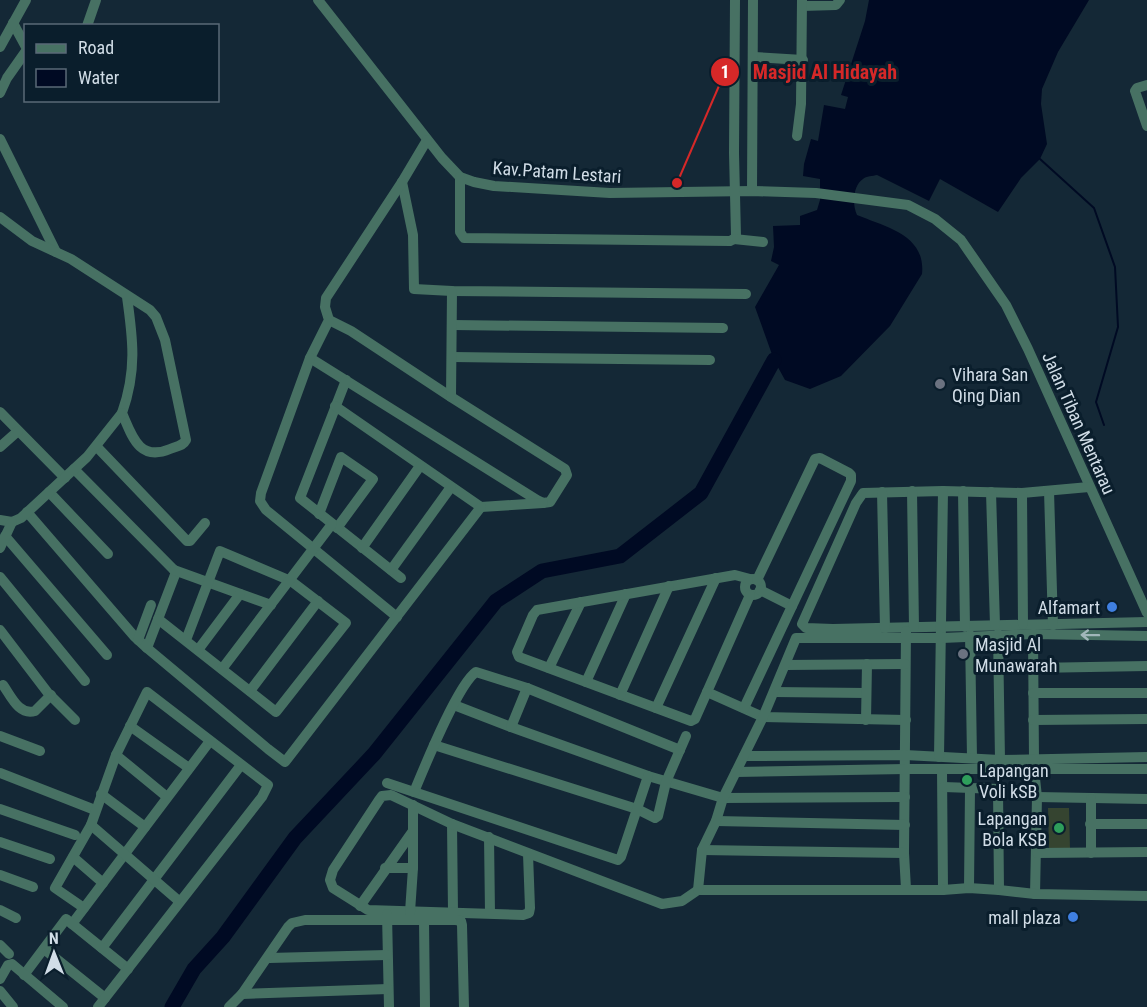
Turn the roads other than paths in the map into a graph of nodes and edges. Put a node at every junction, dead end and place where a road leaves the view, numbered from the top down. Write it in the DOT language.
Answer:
graph roads {
  1 [pos="26,0"];
  2 [pos="96,0"];
  3 [pos="318,0"];
  4 [pos="735,0"];
  5 [pos="753,0"];
  6 [pos="840,0"];
  7 [pos="802,3"];
  8 [pos="13,23"];
  9 [pos="88,24"];
  10 [pos="24,45"];
  11 [pos="0,47"];
  12 [pos="24,52"];
  13 [pos="753,57"];
  14 [pos="803,60"];
  15 [pos="1147,85"];
  16 [pos="0,93"];
  17 [pos="1147,126"];
  18 [pos="797,136"];
  19 [pos="0,139"];
  20 [pos="428,140"];
  21 [pos="460,177"];
  22 [pos="402,182"];
  23 [pos="752,191"];
  24 [pos="735,192"];
  25 [pos="865,199"];
  26 [pos="0,217"];
  27 [pos="734,239"];
  28 [pos="764,242"];
  29 [pos="56,252"];
  30 [pos="452,291"];
  31 [pos="746,294"];
  32 [pos="127,297"];
  33 [pos="329,320"];
  34 [pos="453,325"];
  35 [pos="723,328"];
  36 [pos="453,357"];
  37 [pos="310,358"];
  38 [pos="710,360"];
  39 [pos="346,380"];
  40 [pos="451,397"];
  41 [pos="335,406"];
  42 [pos="0,412"];
  43 [pos="122,413"];
  44 [pos="18,430"];
  45 [pos="0,447"];
  46 [pos="97,447"];
  47 [pos="420,466"];
  48 [pos="74,469"];
  49 [pos="65,478"];
  50 [pos="451,487"];
  51 [pos="1089,487"];
  52 [pos="912,491"];
  53 [pos="943,491"];
  54 [pos="963,491"];
  55 [pos="1049,491"];
  56 [pos="49,492"];
  57 [pos="882,492"];
  58 [pos="991,492"];
  59 [pos="1022,493"];
  60 [pos="543,503"];
  61 [pos="481,507"];
  62 [pos="27,512"];
  63 [pos="319,514"];
  64 [pos="0,520"];
  65 [pos="12,522"];
  66 [pos="205,524"];
  67 [pos="335,526"];
  68 [pos="5,536"];
  69 [pos="0,548"];
  70 [pos="362,548"];
  71 [pos="313,549"];
  72 [pos="108,554"];
  73 [pos="174,570"];
  74 [pos="391,570"];
  75 [pos="0,577"];
  76 [pos="401,578"];
  77 [pos="716,578"];
  78 [pos="291,581"];
  79 [pos="206,582"];
  80 [pos="669,586"];
  81 [pos="754,586"];
  82 [pos="240,594"];
  83 [pos="626,594"];
  84 [pos="318,601"];
  85 [pos="580,602"];
  86 [pos="151,605"];
  87 [pos="271,605"];
  88 [pos="792,606"];
  89 [pos="1147,613"];
  90 [pos="397,617"];
  91 [pos="158,619"];
  92 [pos="1147,622"];
  93 [pos="1023,624"];
  94 [pos="1053,626"];
  95 [pos="885,628"];
  96 [pos="997,629"];
  97 [pos="0,630"];
  98 [pos="908,631"];
  99 [pos="968,631"];
  100 [pos="942,632"];
  101 [pos="1033,634"];
  102 [pos="1147,636"];
  103 [pos="138,640"];
  104 [pos="186,640"];
  105 [pos="147,648"];
  106 [pos="198,650"];
  107 [pos="107,655"];
  108 [pos="867,664"];
  109 [pos="906,664"];
  110 [pos="786,665"];
  111 [pos="1147,666"];
  112 [pos="549,668"];
  113 [pos="1033,668"];
  114 [pos="222,669"];
  115 [pos="85,681"];
  116 [pos="586,682"];
  117 [pos="1,684"];
  118 [pos="527,688"];
  119 [pos="250,691"];
  120 [pos="707,692"];
  121 [pos="774,692"];
  122 [pos="866,693"];
  123 [pos="1033,693"];
  124 [pos="1147,693"];
  125 [pos="51,695"];
  126 [pos="620,695"];
  127 [pos="454,705"];
  128 [pos="656,708"];
  129 [pos="744,708"];
  130 [pos="763,717"];
  131 [pos="1147,719"];
  132 [pos="75,720"];
  133 [pos="866,720"];
  134 [pos="906,720"];
  135 [pos="1033,720"];
  136 [pos="130,726"];
  137 [pos="511,727"];
  138 [pos="0,736"];
  139 [pos="686,736"];
  140 [pos="210,741"];
  141 [pos="434,745"];
  142 [pos="680,750"];
  143 [pos="40,751"];
  144 [pos="116,755"];
  145 [pos="905,755"];
  146 [pos="744,756"];
  147 [pos="939,757"];
  148 [pos="1147,757"];
  149 [pos="972,758"];
  150 [pos="1000,760"];
  151 [pos="241,765"];
  152 [pos="1034,765"];
  153 [pos="189,768"];
  154 [pos="905,769"];
  155 [pos="1147,769"];
  156 [pos="942,770"];
  157 [pos="736,772"];
  158 [pos="0,773"];
  159 [pos="648,776"];
  160 [pos="666,782"];
  161 [pos="387,783"];
  162 [pos="944,787"];
  163 [pos="970,789"];
  164 [pos="414,792"];
  165 [pos="101,794"];
  166 [pos="167,797"];
  167 [pos="905,797"];
  168 [pos="1037,797"];
  169 [pos="723,798"];
  170 [pos="1091,799"];
  171 [pos="1147,799"];
  172 [pos="413,805"];
  173 [pos="0,809"];
  174 [pos="637,809"];
  175 [pos="95,810"];
  176 [pos="716,821"];
  177 [pos="452,824"];
  178 [pos="1090,824"];
  179 [pos="1147,824"];
  180 [pos="91,825"];
  181 [pos="904,825"];
  182 [pos="145,827"];
  183 [pos="413,831"];
  184 [pos="75,835"];
  185 [pos="489,837"];
  186 [pos="0,842"];
  187 [pos="702,850"];
  188 [pos="1147,852"];
  189 [pos="904,853"];
  190 [pos="1037,853"];
  191 [pos="1091,853"];
  192 [pos="124,854"];
  193 [pos="528,854"];
  194 [pos="73,857"];
  195 [pos="50,859"];
  196 [pos="385,868"];
  197 [pos="413,868"];
  198 [pos="0,875"];
  199 [pos="154,879"];
  200 [pos="103,883"];
  201 [pos="33,887"];
  202 [pos="969,888"];
  203 [pos="906,889"];
  204 [pos="698,890"];
  205 [pos="943,890"];
  206 [pos="999,890"];
  207 [pos="1035,894"];
  208 [pos="1147,896"];
  209 [pos="180,902"];
  210 [pos="360,906"];
  211 [pos="84,908"];
  212 [pos="0,910"];
  213 [pos="410,912"];
  214 [pos="453,912"];
  215 [pos="490,913"];
  216 [pos="387,916"];
  217 [pos="16,918"];
  218 [pos="424,920"];
  219 [pos="72,924"];
  220 [pos="0,945"];
  221 [pos="102,948"];
  222 [pos="44,949"];
  223 [pos="9,954"];
  224 [pos="387,955"];
  225 [pos="269,958"];
  226 [pos="128,969"];
  227 [pos="24,975"];
  228 [pos="0,979"];
  229 [pos="388,989"];
  230 [pos="0,991"];
  231 [pos="242,994"];
  232 [pos="105,998"];
  233 [pos="13,1007"];
  234 [pos="63,1007"];
  235 [pos="98,1007"];
  236 [pos="229,1007"];
  237 [pos="389,1007"];
  238 [pos="425,1007"];
  239 [pos="464,1007"];
  1 -- 8 [label="street"];
  2 -- 9 [label="street"];
  3 -- 20 [label="street"];
  4 -- 24 [label="street"];
  5 -- 13 [label="street"];
  6 -- 7 [label="street"];
  7 -- 14 [label="street"];
  8 -- 10 [label="street"];
  8 -- 11 [label="street"];
  12 -- 16 [label="street"];
  13 -- 14 [label="street"];
  13 -- 23 [label="street"];
  14 -- 18 [label="street"];
  15 -- 17 [label="street"];
  19 -- 29 [label="street"];
  20 -- 21 [label="street"];
  20 -- 22 [label="street"];
  21 -- 24 [label="street, Kav.Patam Lestari"];
  21 -- 27 [label="street"];
  22 -- 30 [label="street"];
  22 -- 33 [label="street"];
  23 -- 24 [label="street, Kav.Patam Lestari"];
  23 -- 25 [label="street, Kav.Patam Lestari"];
  24 -- 27 [label="street"];
  25 -- 51 [label="street, Jalan Tiban Mentarau"];
  26 -- 29 [label="street"];
  27 -- 28 [label="street"];
  29 -- 32 [label="street"];
  30 -- 31 [label="street"];
  30 -- 34 [label="street"];
  32 -- 43 [label="street"];
  32 -- 43 [label="street"];
  33 -- 37 [label="street"];
  33 -- 40 [label="street"];
  34 -- 35 [label="street"];
  34 -- 36 [label="street"];
  36 -- 38 [label="street"];
  36 -- 40 [label="street"];
  37 -- 39 [label="street"];
  37 -- 71 [label="street"];
  39 -- 41 [label="street"];
  39 -- 60 [label="street"];
  40 -- 60 [label="street"];
  41 -- 47 [label="street"];
  41 -- 63 [label="street"];
  42 -- 44 [label="street"];
  43 -- 46 [label="street"];
  44 -- 45 [label="street"];
  44 -- 49 [label="street"];
  46 -- 48 [label="street"];
  46 -- 66 [label="street"];
  47 -- 50 [label="street"];
  47 -- 70 [label="street"];
  48 -- 49 [label="street"];
  48 -- 73 [label="street"];
  49 -- 56 [label="street"];
  50 -- 61 [label="street"];
  50 -- 74 [label="street"];
  51 -- 55 [label="street"];
  51 -- 89 [label="street, Jalan Tiban Mentarau"];
  52 -- 53 [label="street"];
  52 -- 57 [label="street"];
  52 -- 98 [label="street"];
  53 -- 54 [label="street"];
  53 -- 100 [label="street"];
  54 -- 58 [label="street"];
  54 -- 99 [label="street"];
  55 -- 59 [label="street"];
  55 -- 94 [label="street"];
  56 -- 62 [label="street"];
  56 -- 72 [label="street"];
  57 -- 95 [label="street"];
  57 -- 95 [label="street"];
  58 -- 59 [label="street"];
  58 -- 96 [label="street"];
  59 -- 93 [label="street"];
  60 -- 61 [label="street"];
  61 -- 90 [label="street"];
  62 -- 65 [label="street"];
  62 -- 103 [label="street"];
  63 -- 67 [label="street"];
  63 -- 67 [label="street"];
  64 -- 65 [label="street"];
  65 -- 68 [label="street"];
  67 -- 70 [label="street"];
  67 -- 71 [label="street"];
  68 -- 69 [label="street"];
  68 -- 107 [label="street"];
  70 -- 74 [label="street"];
  71 -- 78 [label="street"];
  71 -- 90 [label="street"];
  73 -- 79 [label="street"];
  73 -- 91 [label="street"];
  74 -- 76 [label="street"];
  75 -- 115 [label="street"];
  77 -- 80 [label="street"];
  77 -- 81 [label="street"];
  77 -- 128 [label="street"];
  78 -- 79 [label="street"];
  78 -- 84 [label="street"];
  78 -- 87 [label="street"];
  79 -- 82 [label="street"];
  79 -- 104 [label="street"];
  80 -- 83 [label="street"];
  80 -- 126 [label="street"];
  81 -- 88 [label="street"];
  81 -- 88 [label="street"];
  81 -- 120 [label="street"];
  82 -- 87 [label="street"];
  82 -- 106 [label="street"];
  83 -- 85 [label="street"];
  83 -- 116 [label="street"];
  84 -- 119 [label="street"];
  84 -- 119 [label="street"];
  85 -- 112 [label="street"];
  85 -- 112 [label="street"];
  86 -- 103 [label="street"];
  87 -- 114 [label="street"];
  88 -- 129 [label="street"];
  90 -- 105 [label="street"];
  91 -- 104 [label="street"];
  91 -- 105 [label="street"];
  92 -- 94 [label="street"];
  93 -- 94 [label="street"];
  93 -- 96 [label="street"];
  95 -- 98 [label="street"];
  96 -- 99 [label="street"];
  96 -- 101 [label="street"];
  96 -- 150 [label="street"];
  97 -- 125 [label="street"];
  98 -- 100 [label="street"];
  98 -- 109 [label="street"];
  98 -- 110 [label="street"];
  99 -- 100 [label="street"];
  99 -- 149 [label="street"];
  100 -- 147 [label="street"];
  102 -- 101 [label="street, one-way"];
  101 -- 113 [label="street"];
  103 -- 105 [label="street"];
  104 -- 106 [label="street"];
  106 -- 114 [label="street"];
  108 -- 109 [label="street"];
  108 -- 110 [label="street"];
  108 -- 122 [label="street"];
  109 -- 134 [label="street"];
  110 -- 121 [label="street"];
  111 -- 113 [label="street"];
  112 -- 116 [label="street"];
  113 -- 123 [label="street"];
  114 -- 119 [label="street"];
  116 -- 126 [label="street"];
  117 -- 125 [label="street"];
  118 -- 127 [label="street"];
  118 -- 137 [label="street"];
  118 -- 142 [label="street"];
  120 -- 128 [label="street"];
  120 -- 129 [label="street"];
  121 -- 122 [label="street"];
  121 -- 130 [label="street"];
  122 -- 133 [label="street"];
  123 -- 124 [label="street"];
  123 -- 135 [label="street"];
  125 -- 132 [label="street"];
  126 -- 128 [label="street"];
  127 -- 137 [label="street"];
  127 -- 141 [label="street"];
  129 -- 130 [label="street"];
  130 -- 133 [label="street"];
  130 -- 146 [label="street"];
  131 -- 135 [label="street"];
  133 -- 134 [label="street"];
  134 -- 145 [label="street"];
  135 -- 152 [label="street"];
  136 -- 140 [label="street"];
  136 -- 144 [label="street"];
  136 -- 153 [label="street"];
  137 -- 159 [label="street"];
  138 -- 143 [label="street"];
  139 -- 142 [label="street"];
  140 -- 151 [label="street"];
  140 -- 153 [label="street"];
  141 -- 164 [label="street"];
  141 -- 174 [label="street"];
  142 -- 160 [label="street"];
  144 -- 165 [label="street"];
  144 -- 166 [label="street"];
  145 -- 146 [label="street"];
  145 -- 147 [label="street"];
  145 -- 154 [label="street"];
  146 -- 157 [label="street"];
  147 -- 149 [label="street"];
  148 -- 152 [label="street"];
  149 -- 150 [label="street"];
  150 -- 152 [label="street"];
  151 -- 199 [label="street"];
  151 -- 209 [label="street"];
  152 -- 155 [label="street"];
  152 -- 156 [label="street"];
  152 -- 168 [label="street"];
  153 -- 166 [label="street"];
  154 -- 156 [label="street"];
  154 -- 157 [label="street"];
  154 -- 167 [label="street"];
  156 -- 162 [label="street"];
  157 -- 169 [label="street"];
  158 -- 175 [label="street"];
  159 -- 160 [label="street"];
  159 -- 174 [label="street"];
  160 -- 169 [label="street"];
  160 -- 174 [label="street"];
  161 -- 164 [label="street"];
  162 -- 163 [label="street"];
  162 -- 205 [label="street"];
  163 -- 202 [label="street"];
  163 -- 206 [label="street"];
  164 -- 174 [label="street"];
  165 -- 175 [label="street"];
  165 -- 182 [label="street"];
  166 -- 182 [label="street"];
  167 -- 169 [label="street"];
  167 -- 181 [label="street"];
  168 -- 170 [label="street"];
  168 -- 190 [label="street"];
  169 -- 176 [label="street"];
  170 -- 171 [label="street"];
  170 -- 178 [label="street"];
  172 -- 177 [label="street"];
  172 -- 183 [label="street"];
  172 -- 210 [label="street"];
  173 -- 184 [label="street"];
  175 -- 180 [label="street"];
  176 -- 181 [label="street"];
  176 -- 187 [label="street"];
  177 -- 185 [label="street"];
  177 -- 214 [label="street"];
  178 -- 179 [label="street"];
  178 -- 191 [label="street"];
  180 -- 192 [label="street"];
  180 -- 194 [label="street"];
  181 -- 189 [label="street"];
  182 -- 192 [label="street"];
  183 -- 196 [label="street"];
  183 -- 197 [label="street"];
  185 -- 193 [label="street"];
  185 -- 215 [label="street"];
  186 -- 195 [label="street"];
  187 -- 189 [label="street"];
  187 -- 204 [label="street"];
  188 -- 191 [label="street"];
  189 -- 203 [label="street"];
  190 -- 191 [label="street"];
  190 -- 207 [label="street"];
  192 -- 199 [label="street"];
  192 -- 200 [label="street"];
  193 -- 204 [label="street"];
  193 -- 215 [label="street"];
  194 -- 200 [label="street"];
  194 -- 211 [label="street"];
  196 -- 197 [label="street"];
  196 -- 210 [label="street"];
  197 -- 213 [label="street"];
  198 -- 201 [label="street"];
  199 -- 209 [label="street"];
  199 -- 221 [label="street"];
  200 -- 211 [label="street"];
  202 -- 205 [label="street"];
  202 -- 206 [label="street"];
  203 -- 204 [label="street"];
  203 -- 205 [label="street"];
  206 -- 207 [label="street"];
  207 -- 208 [label="street"];
  209 -- 226 [label="street"];
  210 -- 216 [label="street"];
  211 -- 219 [label="street"];
  212 -- 217 [label="street"];
  213 -- 214 [label="street"];
  213 -- 216 [label="street"];
  214 -- 215 [label="street"];
  216 -- 218 [label="street"];
  216 -- 224 [label="street"];
  216 -- 225 [label="street"];
  218 -- 238 [label="street"];
  218 -- 239 [label="street"];
  219 -- 221 [label="street"];
  219 -- 222 [label="street"];
  220 -- 223 [label="street"];
  221 -- 226 [label="street"];
  222 -- 227 [label="street"];
  222 -- 232 [label="street"];
  224 -- 225 [label="street"];
  224 -- 229 [label="street"];
  225 -- 231 [label="street"];
  226 -- 232 [label="street"];
  227 -- 228 [label="street"];
  227 -- 234 [label="street"];
  229 -- 231 [label="street"];
  229 -- 237 [label="street"];
  230 -- 233 [label="street"];
  231 -- 236 [label="street"];
  232 -- 235 [label="street"];
}
